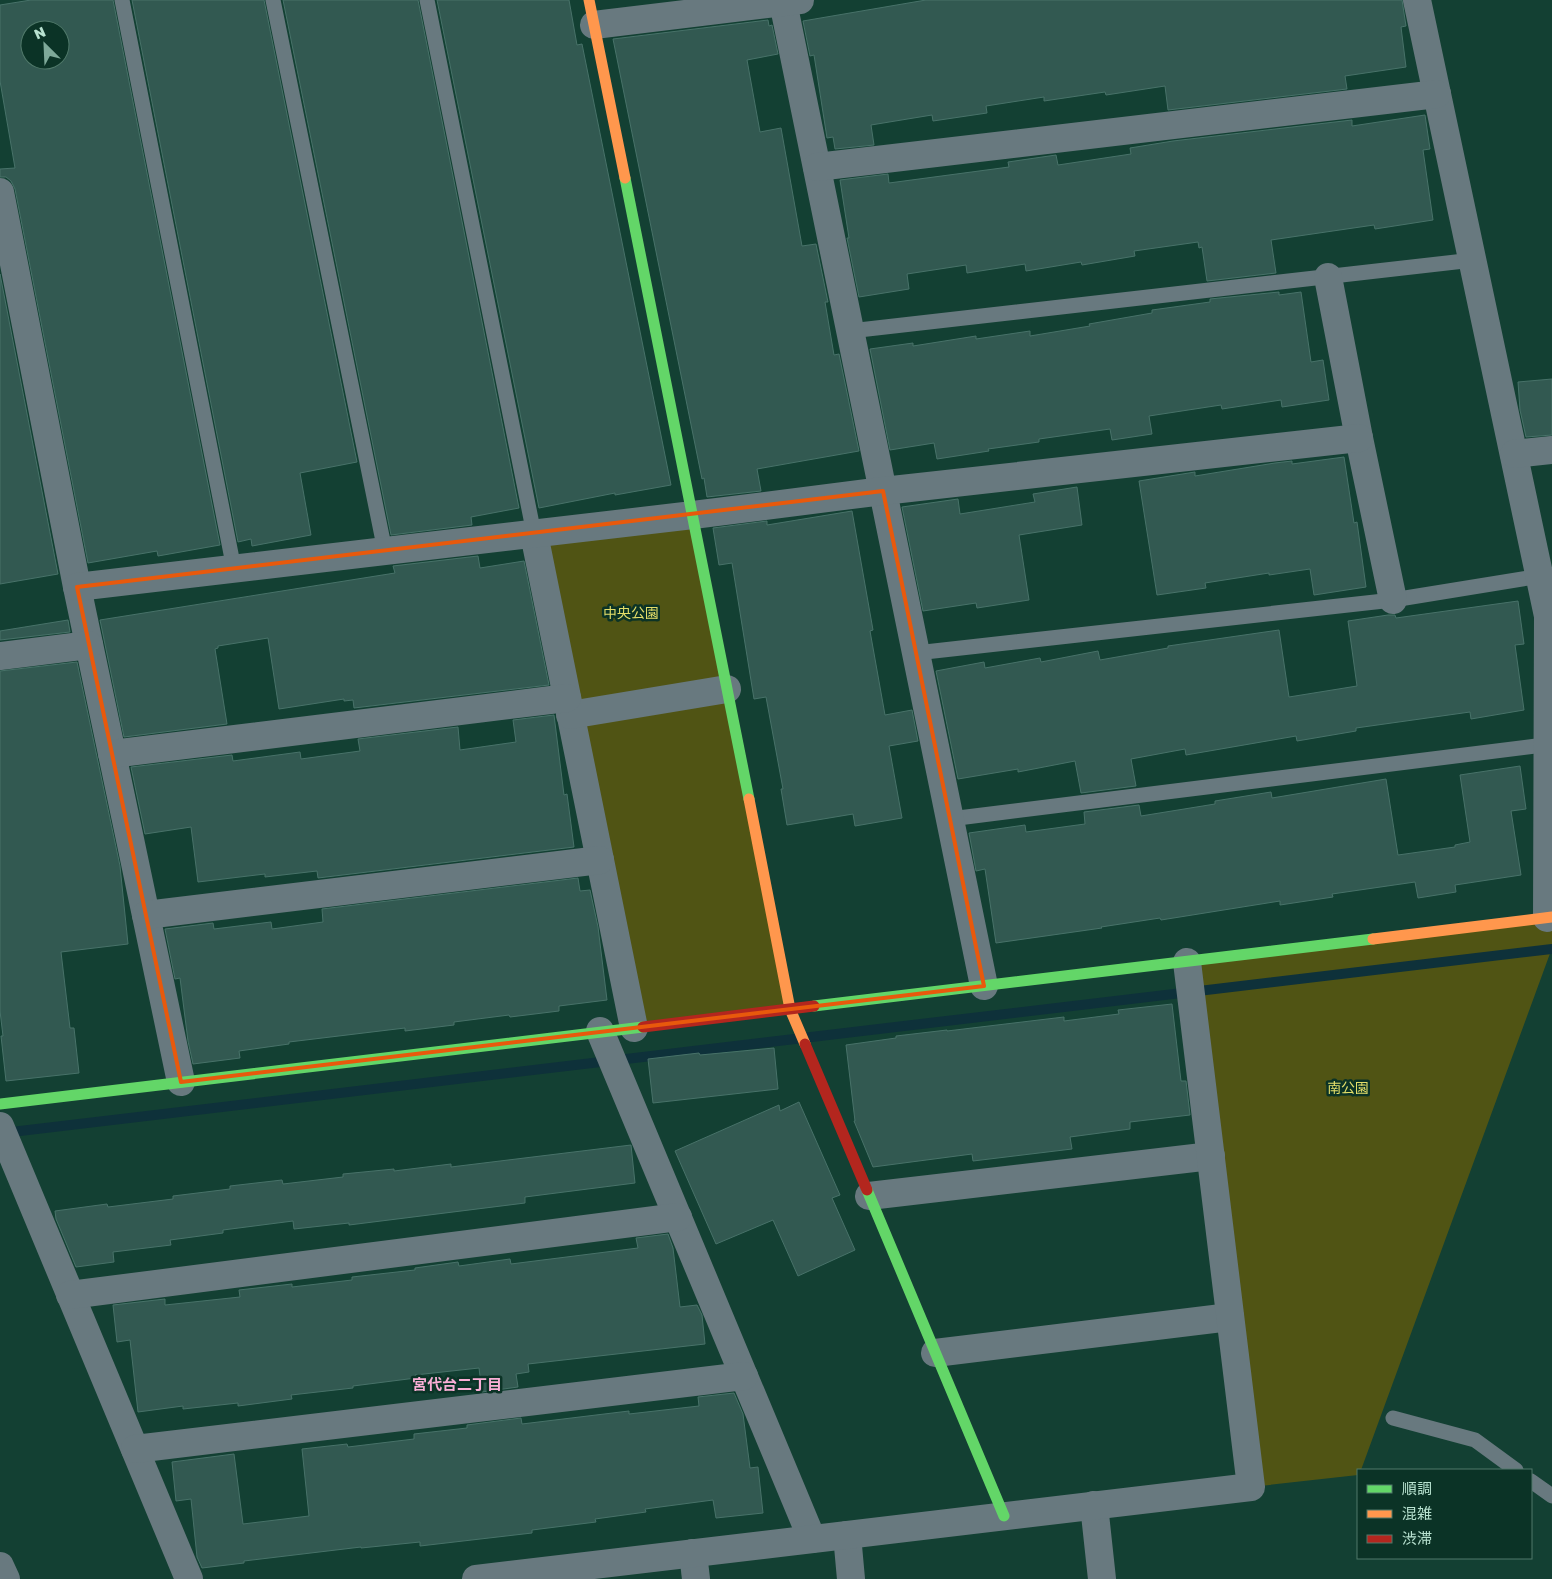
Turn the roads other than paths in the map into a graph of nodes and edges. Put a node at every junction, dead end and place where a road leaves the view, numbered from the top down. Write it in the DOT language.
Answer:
graph roads {
  1 [pos="122,0"];
  2 [pos="273,0"];
  3 [pos="427,0"];
  4 [pos="1417,0"];
  5 [pos="792,1"];
  6 [pos="592,12"];
  7 [pos="1437,94"];
  8 [pos="817,167"];
  9 [pos="1,206"];
  10 [pos="1473,260"];
  11 [pos="1328,277"];
  12 [pos="850,331"];
  13 [pos="1359,438"];
  14 [pos="1552,450"];
  15 [pos="1514,454"];
  16 [pos="883,491"];
  17 [pos="693,515"];
  18 [pos="534,534"];
  19 [pos="385,551"];
  20 [pos="234,569"];
  21 [pos="1540,576"];
  22 [pos="77,587"];
  23 [pos="1393,600"];
  24 [pos="1550,616"];
  25 [pos="89,645"];
  26 [pos="916,653"];
  27 [pos="0,656"];
  28 [pos="728,689"];
  29 [pos="569,706"];
  30 [pos="1550,744"];
  31 [pos="112,754"];
  32 [pos="950,819"];
  33 [pos="600,860"];
  34 [pos="146,915"];
  35 [pos="1550,918"];
  36 [pos="1187,962"];
  37 [pos="984,986"];
  38 [pos="790,1009"];
  39 [pos="634,1028"];
  40 [pos="600,1031"];
  41 [pos="181,1082"];
  42 [pos="0,1104"];
  43 [pos="0,1126"];
  44 [pos="1211,1156"];
  45 [pos="869,1196"];
  46 [pos="678,1217"];
  47 [pos="70,1294"];
  48 [pos="1230,1317"];
  49 [pos="935,1353"];
  50 [pos="744,1376"];
  51 [pos="1393,1418"];
  52 [pos="134,1449"];
  53 [pos="1515,1469"];
  54 [pos="1532,1482"];
  55 [pos="1552,1496"];
  56 [pos="1094,1505"];
  57 [pos="1004,1516"];
  58 [pos="847,1535"];
  59 [pos="812,1539"];
  60 [pos="0,1566"];
  61 [pos="694,1566"];
  62 [pos="6,1579"];
  63 [pos="189,1579"];
  64 [pos="476,1579"];
  65 [pos="851,1579"];
  66 [pos="1102,1579"];
  1 -- 20 [label="lane"];
  2 -- 19 [label="lane"];
  3 -- 18 [label="lane"];
  4 -- 7 [label="street"];
  5 -- 6 [label="street"];
  5 -- 8 [label="street"];
  6 -- 17 [label="street"];
  7 -- 8 [label="street"];
  7 -- 10 [label="street"];
  8 -- 12 [label="street"];
  9 -- 22 [label="street"];
  10 -- 11 [label="lane"];
  10 -- 15 [label="street"];
  11 -- 12 [label="lane"];
  11 -- 13 [label="street"];
  12 -- 16 [label="street"];
  13 -- 16 [label="street"];
  13 -- 23 [label="street"];
  14 -- 15 [label="street"];
  15 -- 21 [label="street"];
  16 -- 17 [label="street"];
  16 -- 26 [label="street"];
  17 -- 18 [label="street"];
  17 -- 28 [label="street"];
  18 -- 19 [label="street"];
  18 -- 29 [label="street"];
  19 -- 20 [label="street"];
  20 -- 22 [label="street"];
  21 -- 23 [label="lane"];
  21 -- 24 [label="street"];
  22 -- 25 [label="street"];
  23 -- 26 [label="lane"];
  24 -- 30 [label="street"];
  25 -- 27 [label="street"];
  25 -- 31 [label="street"];
  26 -- 32 [label="street"];
  28 -- 29 [label="street"];
  28 -- 38 [label="street"];
  29 -- 31 [label="street"];
  29 -- 33 [label="street"];
  30 -- 32 [label="lane"];
  30 -- 35 [label="street"];
  31 -- 34 [label="street"];
  32 -- 37 [label="street"];
  33 -- 34 [label="street"];
  33 -- 39 [label="street"];
  34 -- 41 [label="street"];
  35 -- 36 [label="street"];
  36 -- 37 [label="street"];
  36 -- 44 [label="street"];
  37 -- 38 [label="street"];
  38 -- 39 [label="street"];
  38 -- 45 [label="street"];
  39 -- 40 [label="street"];
  40 -- 41 [label="street"];
  40 -- 46 [label="street"];
  41 -- 42 [label="street"];
  43 -- 47 [label="street"];
  44 -- 45 [label="street"];
  44 -- 48 [label="street"];
  45 -- 49 [label="street"];
  46 -- 47 [label="street"];
  46 -- 50 [label="street"];
  47 -- 52 [label="street"];
  48 -- 49 [label="street"];
  48 -- 56 [label="street"];
  49 -- 57 [label="street"];
  50 -- 52 [label="street"];
  50 -- 59 [label="street"];
  51 -- 53 [label="lane"];
  52 -- 63 [label="street"];
  54 -- 55 [label="lane"];
  56 -- 57 [label="street"];
  56 -- 66 [label="street"];
  57 -- 58 [label="street"];
  58 -- 59 [label="street"];
  58 -- 65 [label="street"];
  59 -- 61 [label="street"];
  60 -- 62 [label="street"];
  61 -- 64 [label="street"];
}
